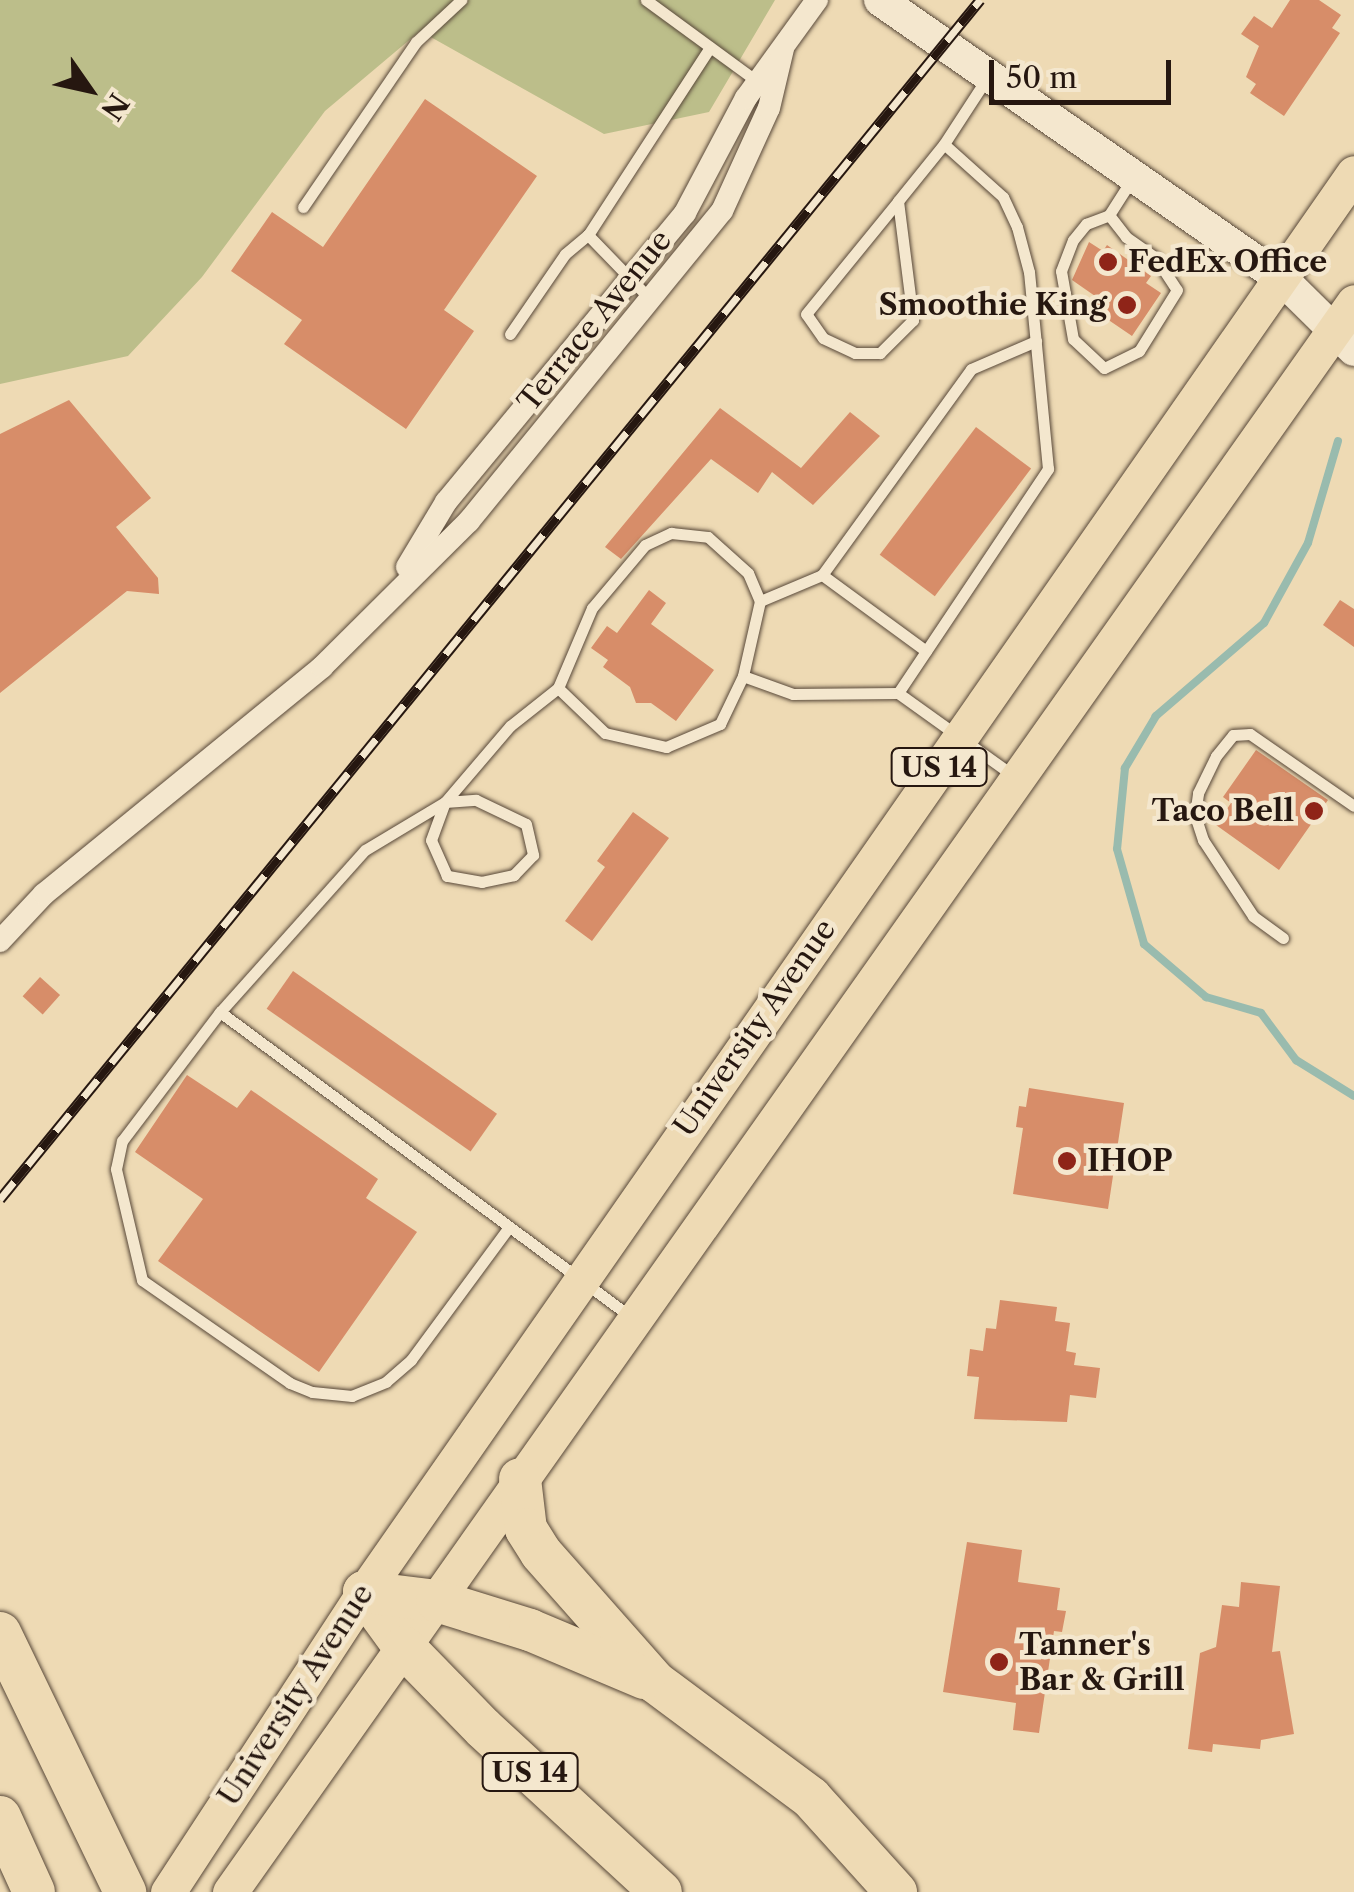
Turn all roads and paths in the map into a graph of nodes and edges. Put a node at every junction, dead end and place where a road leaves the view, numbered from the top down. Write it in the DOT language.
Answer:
graph roads {
  1 [pos="461,0"];
  2 [pos="646,0"];
  3 [pos="816,0"];
  4 [pos="880,0"];
  5 [pos="710,47"];
  6 [pos="783,49"];
  7 [pos="988,78"];
  8 [pos="758,82"];
  9 [pos="944,144"];
  10 [pos="1354,172"];
  11 [pos="1132,179"];
  12 [pos="898,200"];
  13 [pos="303,207"];
  14 [pos="1110,215"];
  15 [pos="588,235"];
  16 [pos="1282,279"];
  17 [pos="629,282"];
  18 [pos="651,300"];
  19 [pos="1349,320"];
  20 [pos="510,334"];
  21 [pos="1036,341"];
  22 [pos="822,575"];
  23 [pos="393,592"];
  24 [pos="760,602"];
  25 [pos="926,651"];
  26 [pos="743,676"];
  27 [pos="558,688"];
  28 [pos="898,693"];
  29 [pos="960,738"];
  30 [pos="1014,776"];
  31 [pos="445,802"];
  32 [pos="1354,806"];
  33 [pos="1283,938"];
  34 [pos="0,940"];
  35 [pos="220,1012"];
  36 [pos="508,1227"];
  37 [pos="580,1280"];
  38 [pos="632,1318"];
  39 [pos="520,1479"];
  40 [pos="364,1592"];
  41 [pos="437,1601"];
  42 [pos="0,1633"];
  43 [pos="404,1647"];
  44 [pos="655,1682"];
  45 [pos="0,1817"];
  46 [pos="120,1882"];
  47 [pos="34,1892"];
  48 [pos="168,1892"];
  49 [pos="230,1892"];
  50 [pos="661,1892"];
  51 [pos="896,1892"];
  1 -- 13 [label="lane"];
  2 -- 5 [label="lane"];
  3 -- 6 [label="street, Terrace Avenue"];
  4 -- 7 [label="street"];
  5 -- 8 [label="lane"];
  5 -- 15 [label="lane"];
  6 -- 8 [label="street, Terrace Avenue"];
  6 -- 18 [label="street, Terrace Avenue"];
  7 -- 9 [label="lane"];
  7 -- 11 [label="street"];
  8 -- 17 [label="street, Terrace Avenue"];
  9 -- 12 [label="lane"];
  9 -- 21 [label="lane"];
  10 -- 16 [label="main road, University Avenue / US 14"];
  11 -- 14 [label="lane"];
  11 -- 16 [label="street"];
  12 -- 12 [label="lane"];
  14 -- 14 [label="lane"];
  15 -- 17 [label="lane"];
  15 -- 20 [label="lane"];
  16 -- 19 [label="street"];
  16 -- 29 [label="main road, University Avenue / US 14"];
  17 -- 18 [label="lane"];
  17 -- 23 [label="street, Terrace Avenue"];
  18 -- 23 [label="street, Terrace Avenue"];
  19 -- 30 [label="main road, University Avenue / US 14"];
  21 -- 22 [label="lane"];
  21 -- 25 [label="lane"];
  22 -- 24 [label="lane"];
  22 -- 25 [label="lane"];
  23 -- 34 [label="street, Terrace Avenue"];
  24 -- 26 [label="lane"];
  24 -- 27 [label="lane"];
  25 -- 28 [label="lane"];
  26 -- 27 [label="lane"];
  26 -- 28 [label="lane"];
  27 -- 31 [label="lane"];
  28 -- 29 [label="lane"];
  29 -- 30 [label="lane"];
  29 -- 37 [label="main road, University Avenue / US 14"];
  30 -- 38 [label="main road, University Avenue / US 14"];
  31 -- 31 [label="lane"];
  31 -- 35 [label="lane"];
  32 -- 33 [label="lane"];
  35 -- 36 [label="lane"];
  35 -- 36 [label="lane"];
  36 -- 37 [label="lane"];
  37 -- 38 [label="lane"];
  37 -- 40 [label="main road, University Avenue / US 14"];
  38 -- 39 [label="main road, University Avenue / US 14"];
  39 -- 41 [label="main road, University Avenue / US 14"];
  39 -- 44 [label="highway"];
  40 -- 41 [label="highway"];
  40 -- 43 [label="highway, US 14"];
  40 -- 48 [label="main road, University Avenue / US 14"];
  41 -- 43 [label="main road, University Avenue / US 14"];
  41 -- 44 [label="highway"];
  42 -- 46 [label="highway"];
  43 -- 49 [label="main road, University Avenue / US 14"];
  43 -- 50 [label="highway, US 14"];
  44 -- 51 [label="highway"];
  45 -- 47 [label="highway"];
}
